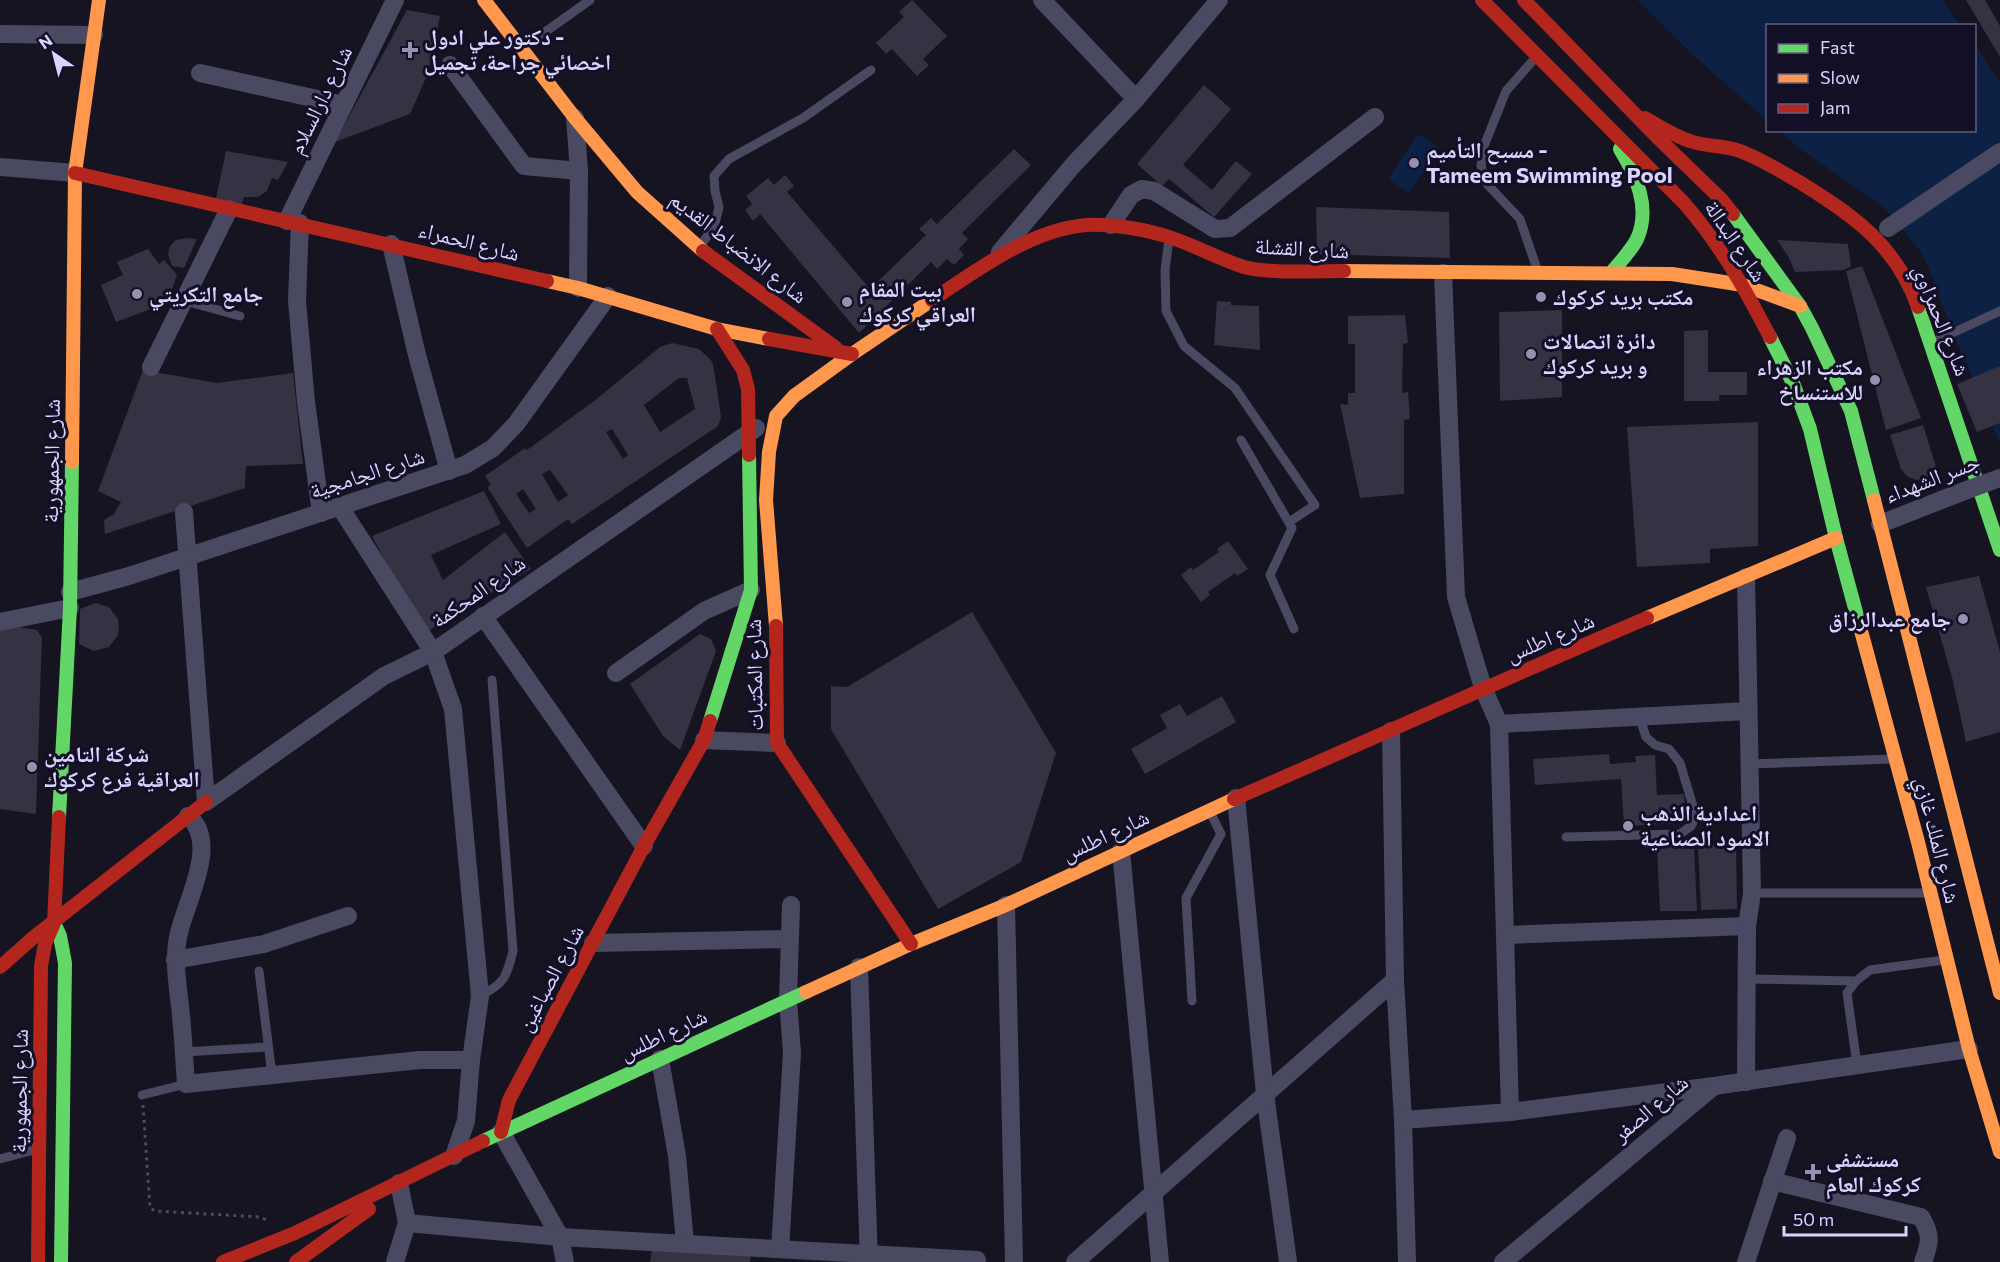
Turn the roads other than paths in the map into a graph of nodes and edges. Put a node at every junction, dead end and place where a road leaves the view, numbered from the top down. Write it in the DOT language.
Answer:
graph roads {
  1 [pos="99,0"];
  2 [pos="395,0"];
  3 [pos="483,0"];
  4 [pos="590,0"];
  5 [pos="1042,0"];
  6 [pos="1219,0"];
  7 [pos="1482,0"];
  8 [pos="1524,0"];
  9 [pos="0,34"];
  10 [pos="94,35"];
  11 [pos="522,48"];
  12 [pos="1536,57"];
  13 [pos="450,65"];
  14 [pos="871,70"];
  15 [pos="200,73"];
  16 [pos="1136,99"];
  17 [pos="344,105"];
  18 [pos="1633,111"];
  19 [pos="1375,117"];
  20 [pos="574,118"];
  21 [pos="1598,118"];
  22 [pos="1731,148"];
  23 [pos="2000,152"];
  24 [pos="0,167"];
  25 [pos="579,171"];
  26 [pos="75,173"];
  27 [pos="1713,192"];
  28 [pos="230,209"];
  29 [pos="294,222"];
  30 [pos="1111,225"];
  31 [pos="1888,228"];
  32 [pos="1744,231"];
  33 [pos="1170,237"];
  34 [pos="392,243"];
  35 [pos="699,248"];
  36 [pos="1721,249"];
  37 [pos="995,258"];
  38 [pos="1443,273"];
  39 [pos="1611,273"];
  40 [pos="1538,274"];
  41 [pos="1743,285"];
  42 [pos="578,288"];
  43 [pos="608,296"];
  44 [pos="185,301"];
  45 [pos="1800,306"];
  46 [pos="2000,311"];
  47 [pos="240,316"];
  48 [pos="717,329"];
  49 [pos="1931,343"];
  50 [pos="847,353"];
  51 [pos="151,367"];
  52 [pos="780,410"];
  53 [pos="749,433"];
  54 [pos="1241,440"];
  55 [pos="449,471"];
  56 [pos="2000,478"];
  57 [pos="1872,490"];
  58 [pos="1827,498"];
  59 [pos="340,507"];
  60 [pos="184,512"];
  61 [pos="321,513"];
  62 [pos="1289,522"];
  63 [pos="1880,524"];
  64 [pos="1836,538"];
  65 [pos="2000,550"];
  66 [pos="187,557"];
  67 [pos="1746,577"];
  68 [pos="751,590"];
  69 [pos="70,600"];
  70 [pos="483,616"];
  71 [pos="0,622"];
  72 [pos="1294,629"];
  73 [pos="433,652"];
  74 [pos="616,673"];
  75 [pos="492,680"];
  76 [pos="1482,687"];
  77 [pos="1748,711"];
  78 [pos="1639,716"];
  79 [pos="1499,723"];
  80 [pos="1391,731"];
  81 [pos="704,741"];
  82 [pos="777,743"];
  83 [pos="1895,759"];
  84 [pos="1749,764"];
  85 [pos="1236,798"];
  86 [pos="206,802"];
  87 [pos="1209,810"];
  88 [pos="188,816"];
  89 [pos="1566,837"];
  90 [pos="644,846"];
  91 [pos="1121,851"];
  92 [pos="1752,893"];
  93 [pos="1930,893"];
  94 [pos="791,905"];
  95 [pos="1006,905"];
  96 [pos="348,916"];
  97 [pos="54,923"];
  98 [pos="1747,926"];
  99 [pos="1506,935"];
  100 [pos="790,939"];
  101 [pos="593,943"];
  102 [pos="911,944"];
  103 [pos="175,960"];
  104 [pos="1947,960"];
  105 [pos="1996,961"];
  106 [pos="0,967"];
  107 [pos="859,968"];
  108 [pos="259,971"];
  109 [pos="1747,979"];
  110 [pos="1395,980"];
  111 [pos="1856,981"];
  112 [pos="2000,993"];
  113 [pos="480,996"];
  114 [pos="788,1000"];
  115 [pos="1192,1001"];
  116 [pos="268,1047"];
  117 [pos="1969,1049"];
  118 [pos="183,1052"];
  119 [pos="660,1059"];
  120 [pos="471,1060"];
  121 [pos="1857,1065"];
  122 [pos="272,1075"];
  123 [pos="1746,1082"];
  124 [pos="186,1084"];
  125 [pos="1714,1086"];
  126 [pos="1265,1094"];
  127 [pos="142,1095"];
  128 [pos="1510,1112"];
  129 [pos="1403,1120"];
  130 [pos="501,1132"];
  131 [pos="1787,1138"];
  132 [pos="39,1149"];
  133 [pos="2000,1152"];
  134 [pos="454,1156"];
  135 [pos="0,1159"];
  136 [pos="1772,1181"];
  137 [pos="399,1184"];
  138 [pos="1154,1192"];
  139 [pos="407,1222"];
  140 [pos="560,1238"];
  141 [pos="686,1243"];
  142 [pos="770,1253"];
  143 [pos="868,1258"];
  144 [pos="977,1260"];
  145 [pos="38,1262"];
  146 [pos="61,1262"];
  147 [pos="224,1262"];
  148 [pos="296,1262"];
  149 [pos="396,1262"];
  150 [pos="565,1262"];
  151 [pos="1014,1262"];
  152 [pos="1076,1262"];
  153 [pos="1160,1262"];
  154 [pos="1288,1262"];
  155 [pos="1407,1262"];
  156 [pos="1503,1262"];
  157 [pos="1746,1262"];
  158 [pos="1923,1262"];
  1 -- 10 [label="street, شارع الجمهورية"];
  2 -- 17 [label="street, شارع دارالسلام"];
  3 -- 11 [label="street, شارع الانضباط القديم"];
  4 -- 11 [label="lane"];
  5 -- 16 [label="street"];
  6 -- 16 [label="street"];
  7 -- 12 [label="street, شارع البدالة"];
  8 -- 18 [label="street, شارع البدالة"];
  9 -- 10 [label="street"];
  10 -- 26 [label="street, شارع الجمهورية"];
  11 -- 20 [label="street, شارع الانضباط القديم"];
  12 -- 21 [label="street, شارع البدالة"];
  12 -- 40 [label="lane"];
  13 -- 25 [label="street"];
  14 -- 35 [label="lane"];
  15 -- 17 [label="street"];
  16 -- 37 [label="street"];
  17 -- 29 [label="street, شارع دارالسلام"];
  18 -- 22 [label="street, شارع الحمزاوي"];
  18 -- 27 [label="street, شارع البدالة"];
  19 -- 30 [label="street"];
  20 -- 25 [label="street"];
  20 -- 35 [label="street, شارع الانضباط القديم"];
  21 -- 36 [label="street, شارع البدالة"];
  21 -- 39 [label="street"];
  22 -- 27 [label="street"];
  22 -- 49 [label="street, شارع الحمزاوي"];
  23 -- 31 [label="street"];
  24 -- 26 [label="street"];
  25 -- 42 [label="street"];
  26 -- 28 [label="street, شارع الحمراء"];
  26 -- 69 [label="street, شارع الجمهورية"];
  27 -- 32 [label="street, شارع البدالة"];
  28 -- 29 [label="street, شارع الحمراء"];
  28 -- 44 [label="street"];
  29 -- 34 [label="street, شارع الحمراء"];
  29 -- 61 [label="street"];
  30 -- 33 [label="street, شارع القشلة"];
  30 -- 37 [label="street, شارع القشلة"];
  32 -- 36 [label="street"];
  32 -- 45 [label="street, شارع البدالة"];
  33 -- 38 [label="street, شارع القشلة"];
  33 -- 62 [label="lane"];
  34 -- 42 [label="street, شارع الحمراء"];
  34 -- 55 [label="street"];
  35 -- 50 [label="street, شارع الانضباط القديم"];
  36 -- 41 [label="street, شارع البدالة"];
  37 -- 50 [label="street, شارع القشلة"];
  38 -- 40 [label="street, شارع القشلة"];
  38 -- 76 [label="street"];
  39 -- 40 [label="street, شارع القشلة"];
  39 -- 41 [label="street, شارع القشلة"];
  41 -- 45 [label="street, شارع القشلة"];
  41 -- 58 [label="street, شارع البدالة"];
  42 -- 43 [label="street, شارع الحمراء"];
  43 -- 48 [label="street, شارع الحمراء"];
  43 -- 55 [label="street, شارع الجامجية"];
  44 -- 47 [label="lane"];
  44 -- 51 [label="street"];
  45 -- 57 [label="street, شارع البدالة"];
  46 -- 49 [label="lane"];
  48 -- 50 [label="street, شارع الحمراء"];
  48 -- 53 [label="street, شارع المكتبات"];
  49 -- 65 [label="street, شارع الحمزاوي"];
  50 -- 52 [label="street, شارع القشلة"];
  52 -- 53 [label="street, شارع المحكمة"];
  52 -- 82 [label="street, شارع المكتبات"];
  53 -- 68 [label="street, شارع المكتبات"];
  53 -- 70 [label="street, شارع المحكمة"];
  54 -- 62 [label="lane"];
  55 -- 59 [label="street, شارع الجامجية"];
  56 -- 63 [label="street, جسر الشهداء, bridge"];
  57 -- 58 [label="street"];
  57 -- 63 [label="street, شارع البدالة"];
  58 -- 64 [label="street, شارع البدالة"];
  59 -- 61 [label="street, شارع الجامجية"];
  59 -- 73 [label="street"];
  60 -- 66 [label="street"];
  61 -- 66 [label="street, شارع الجامجية"];
  62 -- 72 [label="lane"];
  63 -- 105 [label="street, شارع الملك غازي"];
  64 -- 67 [label="street, شارع اطلس"];
  64 -- 83 [label="street, شارع الملك غازي"];
  66 -- 69 [label="street, شارع الجامجية"];
  66 -- 86 [label="street"];
  67 -- 76 [label="street, شارع اطلس"];
  67 -- 77 [label="street"];
  68 -- 74 [label="street"];
  68 -- 81 [label="street, شارع المكتبات"];
  69 -- 71 [label="street, شارع الجامجية"];
  69 -- 97 [label="street, شارع الجمهورية"];
  70 -- 73 [label="street, شارع المحكمة"];
  70 -- 90 [label="street"];
  73 -- 86 [label="street, شارع المحكمة"];
  73 -- 113 [label="street"];
  75 -- 113 [label="lane"];
  76 -- 79 [label="street"];
  76 -- 80 [label="street, شارع اطلس"];
  77 -- 78 [label="street"];
  77 -- 84 [label="street"];
  78 -- 79 [label="street"];
  78 -- 89 [label="lane"];
  79 -- 99 [label="street"];
  80 -- 85 [label="street, شارع اطلس"];
  80 -- 110 [label="street"];
  81 -- 82 [label="street"];
  81 -- 90 [label="street, شارع المكتبات"];
  82 -- 102 [label="street, شارع المكتبات"];
  83 -- 84 [label="lane"];
  83 -- 93 [label="street, شارع الملك غازي"];
  84 -- 92 [label="street"];
  85 -- 87 [label="street, شارع اطلس"];
  85 -- 126 [label="street"];
  86 -- 88 [label="street"];
  87 -- 91 [label="street, شارع اطلس"];
  87 -- 115 [label="lane"];
  88 -- 97 [label="street"];
  88 -- 103 [label="street"];
  90 -- 101 [label="street, شارع الصباغين"];
  91 -- 95 [label="street, شارع اطلس"];
  91 -- 138 [label="street"];
  92 -- 93 [label="lane"];
  92 -- 98 [label="street"];
  93 -- 104 [label="street, شارع الملك غازي"];
  94 -- 100 [label="street"];
  95 -- 102 [label="street, شارع اطلس"];
  95 -- 151 [label="street"];
  96 -- 103 [label="street"];
  97 -- 106 [label="street"];
  97 -- 132 [label="street, شارع الجمهورية"];
  97 -- 146 [label="street, شارع الجمهورية"];
  98 -- 99 [label="street"];
  98 -- 109 [label="street"];
  99 -- 128 [label="street"];
  100 -- 101 [label="street"];
  100 -- 114 [label="street"];
  101 -- 130 [label="street, شارع الصباغين"];
  102 -- 107 [label="street, شارع اطلس"];
  103 -- 118 [label="street"];
  104 -- 111 [label="lane"];
  104 -- 117 [label="street, شارع الملك غازي"];
  105 -- 112 [label="street, شارع الملك غازي"];
  107 -- 114 [label="street, شارع اطلس"];
  107 -- 143 [label="street"];
  108 -- 116 [label="lane"];
  109 -- 111 [label="lane"];
  109 -- 123 [label="street"];
  110 -- 126 [label="street"];
  110 -- 129 [label="street"];
  111 -- 121 [label="lane"];
  113 -- 120 [label="street"];
  114 -- 119 [label="street, شارع اطلس"];
  114 -- 142 [label="street"];
  116 -- 118 [label="lane"];
  116 -- 122 [label="lane"];
  117 -- 121 [label="street, شارع الصفر"];
  117 -- 133 [label="street, شارع الملك غازي"];
  118 -- 124 [label="street"];
  119 -- 130 [label="street, شارع اطلس"];
  119 -- 141 [label="street"];
  120 -- 122 [label="street"];
  120 -- 134 [label="street"];
  121 -- 123 [label="street, شارع الصفر"];
  122 -- 124 [label="street"];
  123 -- 125 [label="street, شارع الصفر"];
  124 -- 127 [label="lane"];
  125 -- 128 [label="street"];
  125 -- 156 [label="street, شارع الصفر"];
  126 -- 138 [label="street"];
  126 -- 154 [label="street"];
  128 -- 129 [label="street"];
  129 -- 155 [label="street"];
  130 -- 134 [label="street, شارع اطلس"];
  130 -- 140 [label="street"];
  131 -- 136 [label="street"];
  132 -- 135 [label="lane"];
  132 -- 145 [label="street, شارع الجمهورية"];
  134 -- 137 [label="street, شارع اطلس"];
  136 -- 157 [label="street"];
  136 -- 158 [label="street"];
  137 -- 139 [label="street"];
  137 -- 147 [label="street"];
  137 -- 148 [label="street"];
  138 -- 152 [label="street"];
  138 -- 153 [label="street"];
  139 -- 140 [label="street"];
  139 -- 149 [label="street"];
  140 -- 141 [label="street"];
  140 -- 150 [label="street"];
  141 -- 142 [label="street"];
  142 -- 143 [label="street"];
  143 -- 144 [label="street"];
}
